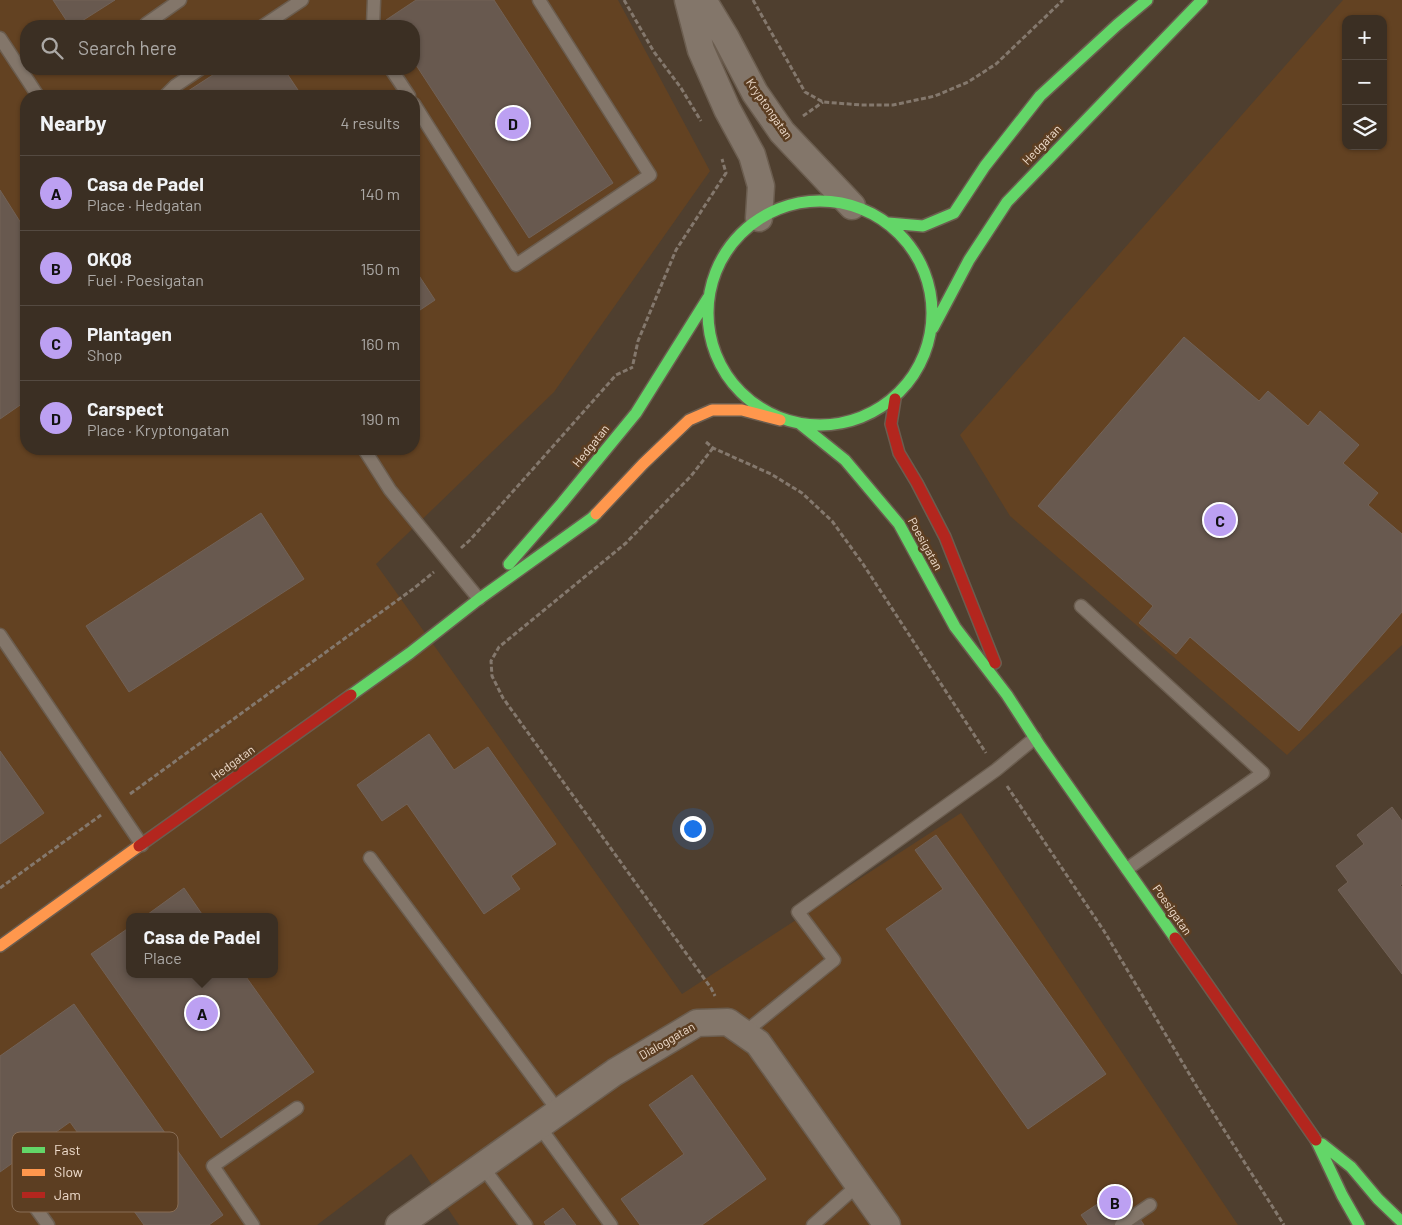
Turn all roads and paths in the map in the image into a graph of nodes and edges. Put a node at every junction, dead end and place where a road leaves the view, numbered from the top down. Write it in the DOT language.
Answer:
graph roads {
  1 [pos="180,0"];
  2 [pos="302,0"];
  3 [pos="374,0"];
  4 [pos="539,0"];
  5 [pos="624,0"];
  6 [pos="688,0"];
  7 [pos="703,0"];
  8 [pos="753,0"];
  9 [pos="1063,0"];
  10 [pos="1146,0"];
  11 [pos="1202,0"];
  12 [pos="152,20"];
  13 [pos="272,20"];
  14 [pos="373,20"];
  15 [pos="0,38"];
  16 [pos="20,69"];
  17 [pos="24,75"];
  18 [pos="191,75"];
  19 [pos="395,75"];
  20 [pos="34,90"];
  21 [pos="171,90"];
  22 [pos="405,90"];
  23 [pos="822,102"];
  24 [pos="420,113"];
  25 [pos="799,119"];
  26 [pos="706,128"];
  27 [pos="721,153"];
  28 [pos="852,206"];
  29 [pos="760,218"];
  30 [pos="888,223"];
  31 [pos="708,298"];
  32 [pos="931,332"];
  33 [pos="894,399"];
  34 [pos="780,420"];
  35 [pos="799,423"];
  36 [pos="700,436"];
  37 [pos="713,448"];
  38 [pos="368,455"];
  39 [pos="447,561"];
  40 [pos="479,599"];
  41 [pos="1081,606"];
  42 [pos="0,635"];
  43 [pos="1007,695"];
  44 [pos="1035,738"];
  45 [pos="996,770"];
  46 [pos="115,805"];
  47 [pos="142,845"];
  48 [pos="370,858"];
  49 [pos="1127,870"];
  50 [pos="0,888"];
  51 [pos="0,946"];
  52 [pos="711,988"];
  53 [pos="744,1033"];
  54 [pos="297,1108"];
  55 [pos="549,1119"];
  56 [pos="1316,1140"];
  57 [pos="482,1166"];
  58 [pos="858,1185"];
  59 [pos="1150,1205"];
  60 [pos="39,1212"];
  61 [pos="1402,1222"];
  62 [pos="48,1225"];
  63 [pos="252,1225"];
  64 [pos="399,1225"];
  65 [pos="526,1225"];
  66 [pos="611,1225"];
  67 [pos="813,1225"];
  68 [pos="887,1225"];
  69 [pos="1122,1225"];
  70 [pos="1284,1225"];
  71 [pos="1359,1225"];
  1 -- 12 [label="lane"];
  2 -- 13 [label="lane"];
  3 -- 14 [label="lane"];
  4 -- 24 [label="lane"];
  5 -- 26 [label="path"];
  6 -- 29 [label="street"];
  7 -- 28 [label="street, Kryptongatan"];
  8 -- 23 [label="path"];
  9 -- 23 [label="path"];
  10 -- 30 [label="main road"];
  11 -- 32 [label="main road, Hedgatan"];
  15 -- 16 [label="lane"];
  17 -- 20 [label="lane"];
  18 -- 21 [label="lane"];
  19 -- 22 [label="lane"];
  23 -- 25 [label="path"];
  27 -- 39 [label="path"];
  28 -- 29 [label="main road"];
  28 -- 30 [label="main road"];
  29 -- 31 [label="main road"];
  30 -- 32 [label="main road"];
  31 -- 34 [label="main road"];
  31 -- 40 [label="main road, Hedgatan"];
  32 -- 33 [label="main road"];
  33 -- 35 [label="main road, Hedgatan"];
  33 -- 43 [label="main road, Poesigatan"];
  34 -- 35 [label="main road, Hedgatan"];
  34 -- 40 [label="main road, Hedgatan"];
  35 -- 43 [label="main road, Poesigatan"];
  36 -- 37 [label="path"];
  37 -- 45 [label="path"];
  37 -- 52 [label="path"];
  38 -- 39 [label="lane"];
  39 -- 40 [label="lane"];
  39 -- 46 [label="path"];
  40 -- 47 [label="main road, Hedgatan"];
  41 -- 49 [label="lane"];
  42 -- 46 [label="lane"];
  43 -- 44 [label="main road, Poesigatan"];
  44 -- 45 [label="lane"];
  44 -- 49 [label="main road, Poesigatan"];
  45 -- 53 [label="lane"];
  45 -- 70 [label="path"];
  46 -- 47 [label="lane"];
  46 -- 50 [label="path"];
  47 -- 51 [label="main road, Hedgatan"];
  48 -- 55 [label="lane"];
  49 -- 56 [label="main road, Poesigatan"];
  53 -- 55 [label="street, Dialoggatan"];
  53 -- 58 [label="street, Dialoggatan"];
  54 -- 63 [label="lane"];
  55 -- 57 [label="street, Dialoggatan"];
  55 -- 66 [label="lane"];
  56 -- 61 [label="main road, Poesigatan"];
  56 -- 71 [label="main road, Poesigatan"];
  57 -- 64 [label="street, Dialoggatan"];
  57 -- 65 [label="lane"];
  58 -- 67 [label="lane"];
  58 -- 68 [label="street, Dialoggatan"];
  59 -- 69 [label="lane"];
  60 -- 62 [label="lane"];
}
